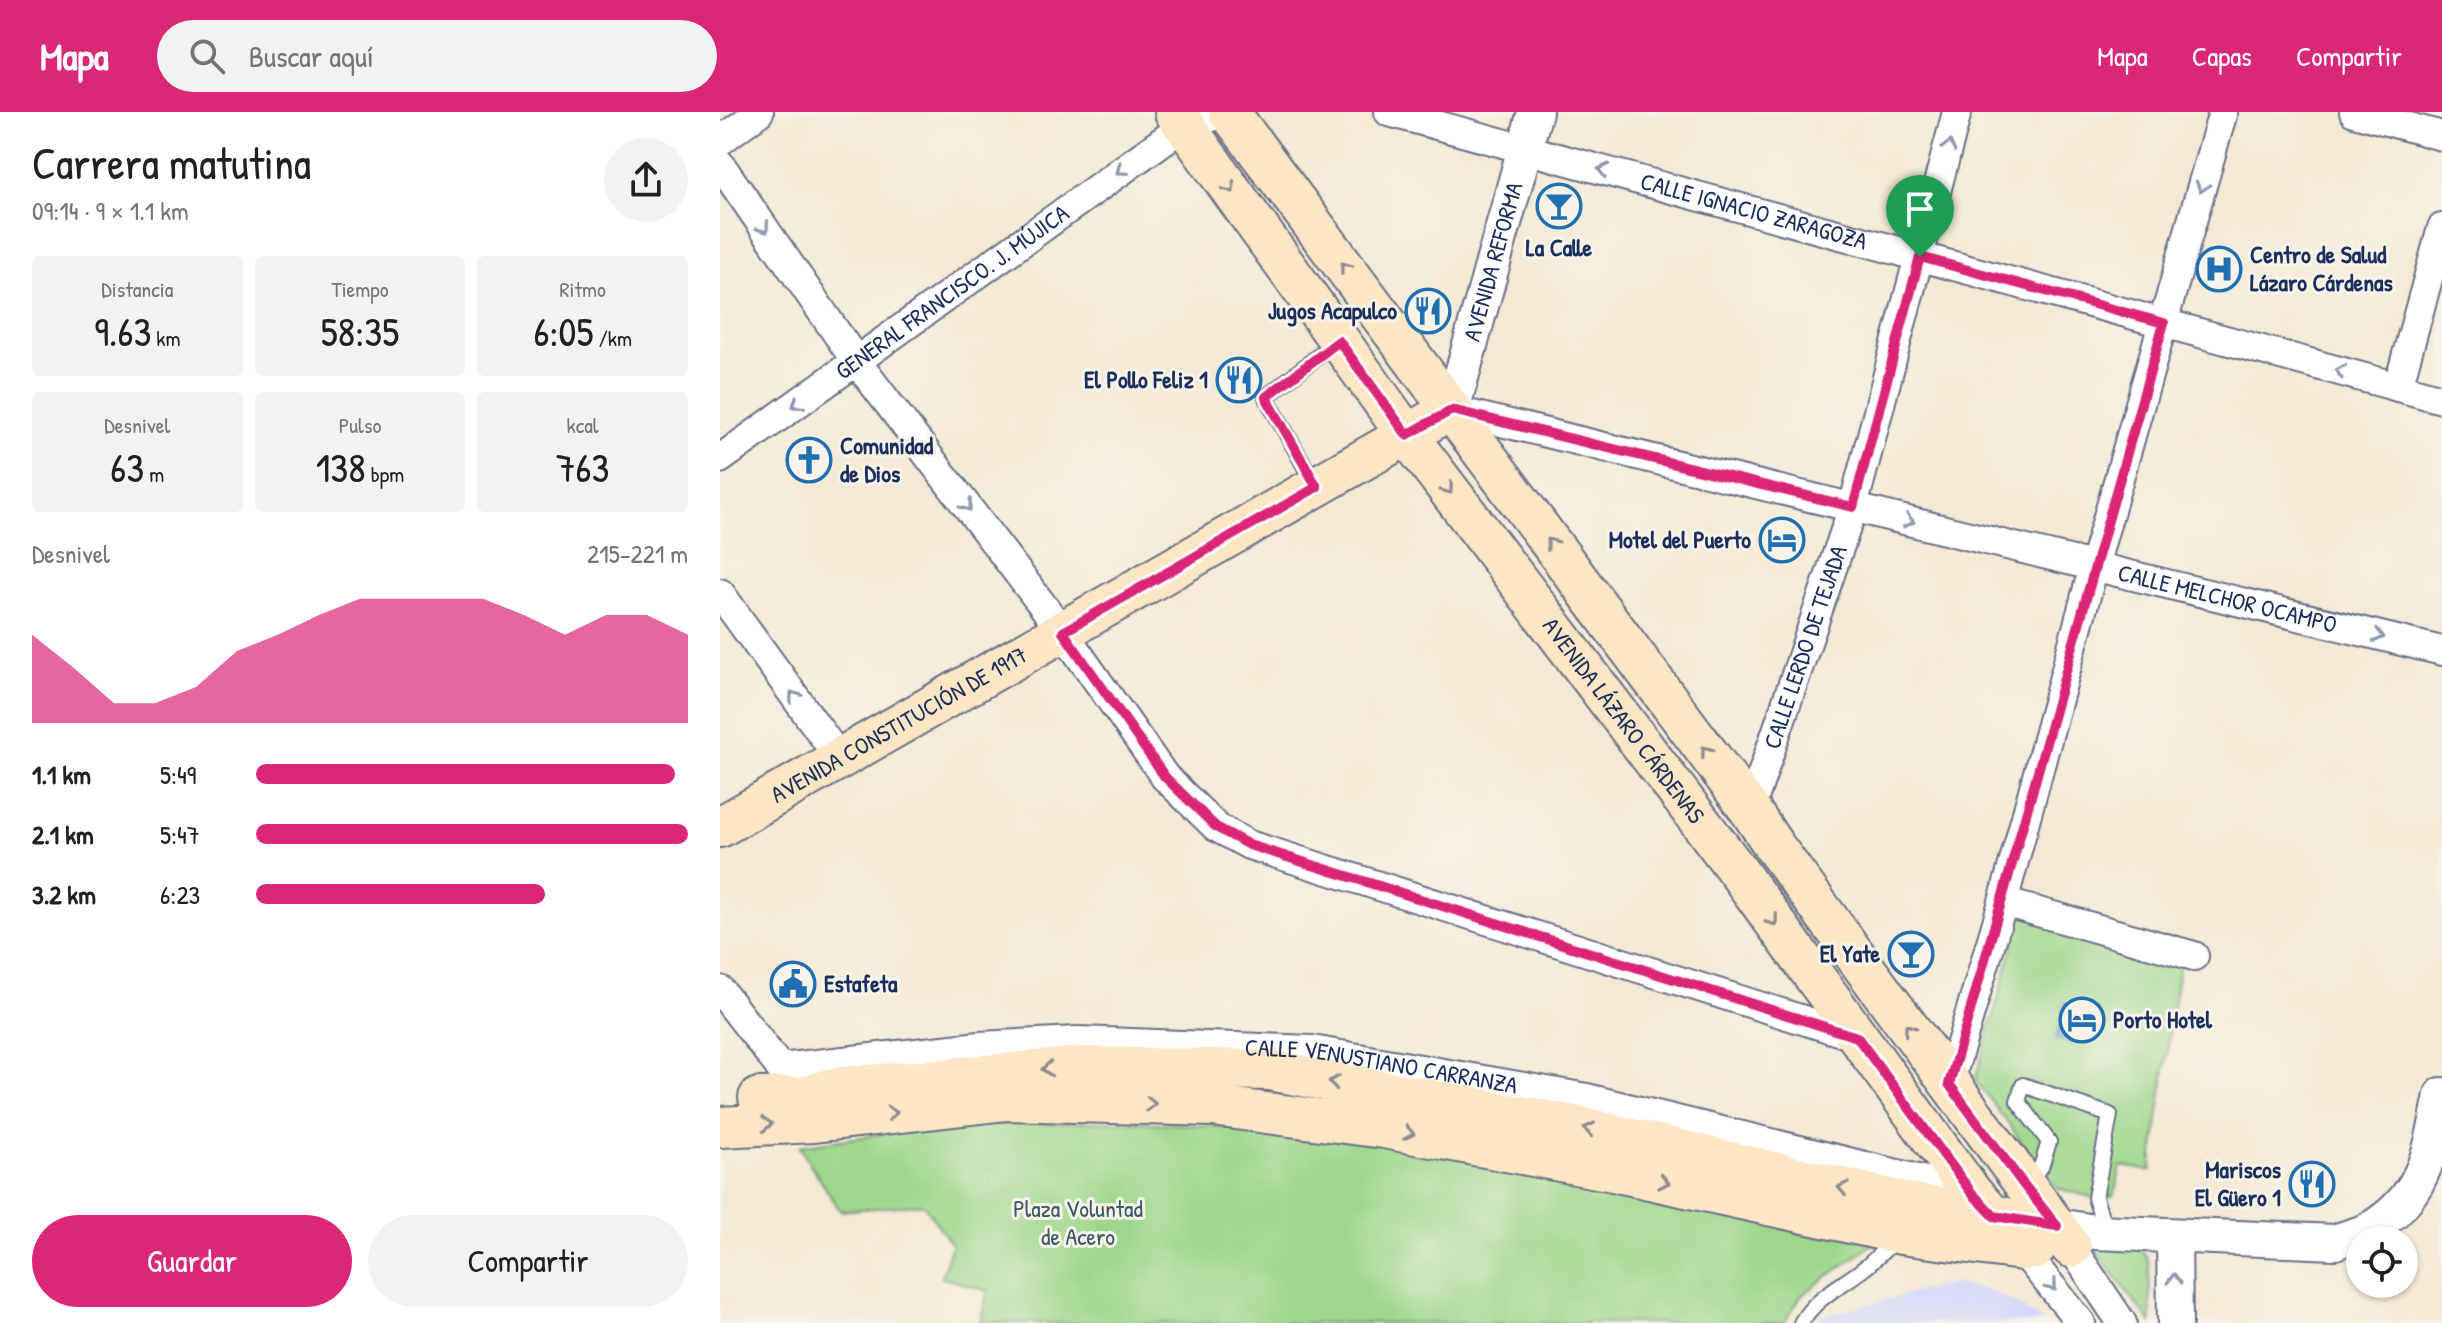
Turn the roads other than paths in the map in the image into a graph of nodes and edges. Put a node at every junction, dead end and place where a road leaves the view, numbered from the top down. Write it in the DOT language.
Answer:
graph roads {
  1 [pos="759,112"];
  2 [pos="1229,112"];
  3 [pos="1389,112"];
  4 [pos="1535,112"];
  5 [pos="1957,112"];
  6 [pos="2223,112"];
  7 [pos="2354,112"];
  8 [pos="1180,118"];
  9 [pos="2442,136"];
  10 [pos="720,141"];
  11 [pos="1525,149"];
  12 [pos="720,164"];
  13 [pos="2442,228"];
  14 [pos="1920,257"];
  15 [pos="2164,323"];
  16 [pos="1339,341"];
  17 [pos="856,361"];
  18 [pos="2398,387"];
  19 [pos="2442,399"];
  20 [pos="1452,410"];
  21 [pos="1407,435"];
  22 [pos="720,459"];
  23 [pos="1317,487"];
  24 [pos="1853,507"];
  25 [pos="2094,566"];
  26 [pos="720,593"];
  27 [pos="1063,632"];
  28 [pos="2442,651"];
  29 [pos="840,759"];
  30 [pos="1750,810"];
  31 [pos="720,827"];
  32 [pos="1774,846"];
  33 [pos="1739,873"];
  34 [pos="2003,902"];
  35 [pos="2194,956"];
  36 [pos="720,990"];
  37 [pos="1857,1037"];
  38 [pos="1949,1084"];
  39 [pos="2442,1095"];
  40 [pos="799,1096"];
  41 [pos="720,1100"];
  42 [pos="720,1127"];
  43 [pos="2023,1184"];
  44 [pos="1983,1204"];
  45 [pos="1904,1218"];
  46 [pos="2082,1234"];
  47 [pos="2174,1236"];
  48 [pos="2022,1250"];
  49 [pos="1801,1323"];
  50 [pos="2081,1323"];
  51 [pos="2122,1323"];
  52 [pos="2175,1323"];
  1 -- 10 [label="street"];
  2 -- 8 [label="street, GENERAL FRANCISCO. J. MÚJICA"];
  20 -- 2 [label="main road, AVENIDA LÁZARO CÁRDENAS, one-way"];
  3 -- 11 [label="street, CALLE IGNACIO ZARAGOZA"];
  4 -- 11 [label="street, AVENIDA REFORMA"];
  14 -- 5 [label="street, CALLE LERDO DE TEJADA, one-way"];
  6 -- 15 [label="street, one-way"];
  7 -- 9 [label="street"];
  8 -- 16 [label="main road, AVENIDA LÁZARO CÁRDENAS, one-way"];
  8 -- 17 [label="street, GENERAL FRANCISCO. J. MÚJICA, one-way"];
  14 -- 11 [label="street, CALLE IGNACIO ZARAGOZA, one-way"];
  11 -- 20 [label="street, AVENIDA REFORMA"];
  12 -- 17 [label="street, one-way"];
  13 -- 18 [label="street"];
  14 -- 15 [label="street, CALLE IGNACIO ZARAGOZA"];
  14 -- 24 [label="street, CALLE LERDO DE TEJADA"];
  18 -- 15 [label="street, CALLE IGNACIO ZARAGOZA, one-way"];
  15 -- 25 [label="street"];
  16 -- 21 [label="main road, AVENIDA LÁZARO CÁRDENAS"];
  16 -- 23 [label="lane"];
  17 -- 22 [label="street, GENERAL FRANCISCO. J. MÚJICA, one-way"];
  17 -- 27 [label="street, one-way"];
  18 -- 19 [label="street, CALLE IGNACIO ZARAGOZA"];
  20 -- 21 [label="main road, AVENIDA CONSTITUCIÓN DE 1917"];
  20 -- 24 [label="street, CALLE MELCHOR OCAMPO"];
  30 -- 20 [label="main road, AVENIDA LÁZARO CÁRDENAS, one-way"];
  21 -- 23 [label="main road, AVENIDA CONSTITUCIÓN DE 1917"];
  21 -- 33 [label="main road, AVENIDA LÁZARO CÁRDENAS, one-way"];
  23 -- 27 [label="main road, AVENIDA CONSTITUCIÓN DE 1917"];
  24 -- 25 [label="street, CALLE MELCHOR OCAMPO, one-way"];
  24 -- 30 [label="street, CALLE LERDO DE TEJADA"];
  25 -- 28 [label="street, CALLE MELCHOR OCAMPO, one-way"];
  25 -- 34 [label="street"];
  29 -- 26 [label="street, one-way"];
  27 -- 29 [label="main road, AVENIDA CONSTITUCIÓN DE 1917"];
  27 -- 37 [label="street"];
  29 -- 31 [label="main road, AVENIDA CONSTITUCIÓN DE 1917"];
  30 -- 32 [label="main road, AVENIDA LÁZARO CÁRDENAS"];
  32 -- 33 [label="main road"];
  38 -- 32 [label="main road, AVENIDA LÁZARO CÁRDENAS, one-way"];
  33 -- 37 [label="main road, AVENIDA LÁZARO CÁRDENAS, one-way"];
  34 -- 35 [label="street"];
  34 -- 38 [label="street"];
  36 -- 40 [label="street"];
  37 -- 44 [label="main road, AVENIDA LÁZARO CÁRDENAS"];
  38 -- 43 [label="main road, AVENIDA LÁZARO CÁRDENAS"];
  39 -- 47 [label="street"];
  40 -- 41 [label="main road, CALLE VENUSTIANO CARRANZA"];
  42 -- 40 [label="main road, CALLE VENUSTIANO CARRANZA, one-way"];
  40 -- 44 [label="street, CALLE VENUSTIANO CARRANZA"];
  40 -- 45 [label="main road"];
  43 -- 46 [label="main road, AVENIDA LÁZARO CÁRDENAS"];
  43 -- 46 [label="lane"];
  44 -- 45 [label="main road"];
  44 -- 46 [label="main road"];
  44 -- 48 [label="main road, AVENIDA LÁZARO CÁRDENAS"];
  45 -- 48 [label="main road"];
  45 -- 49 [label="lane"];
  46 -- 47 [label="street"];
  46 -- 48 [label="main road"];
  46 -- 51 [label="street, AVENIDA LÁZARO CÁRDENAS"];
  52 -- 47 [label="street, one-way"];
  48 -- 50 [label="street, AVENIDA LÁZARO CÁRDENAS, one-way"];
}
